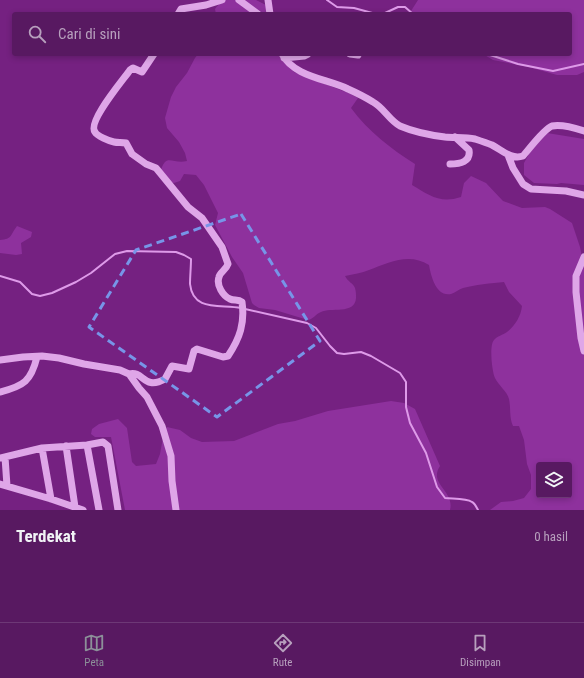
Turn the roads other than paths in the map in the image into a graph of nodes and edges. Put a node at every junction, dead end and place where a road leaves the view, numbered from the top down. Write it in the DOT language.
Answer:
graph roads {
  1 [pos="222,0"];
  2 [pos="239,0"];
  3 [pos="268,0"];
  4 [pos="179,12"];
  5 [pos="255,12"];
  6 [pos="270,12"];
  7 [pos="153,56"];
  8 [pos="283,56"];
  9 [pos="304,56"];
  10 [pos="584,131"];
  11 [pos="455,137"];
  12 [pos="508,155"];
  13 [pos="450,164"];
  14 [pos="584,195"];
  15 [pos="584,256"];
  16 [pos="584,351"];
  17 [pos="37,357"];
  18 [pos="0,360"];
  19 [pos="129,374"];
  20 [pos="0,392"];
  21 [pos="88,445"];
  22 [pos="66,446"];
  23 [pos="42,448"];
  24 [pos="2,458"];
  25 [pos="4,485"];
  26 [pos="51,499"];
  27 [pos="75,507"];
  28 [pos="82,510"];
  29 [pos="99,510"];
  30 [pos="118,510"];
  31 [pos="176,510"];
  1 -- 4 [label="street"];
  2 -- 5 [label="street"];
  3 -- 6 [label="street"];
  7 -- 19 [label="street"];
  8 -- 9 [label="street"];
  8 -- 11 [label="street"];
  10 -- 12 [label="street"];
  11 -- 12 [label="street"];
  11 -- 13 [label="street"];
  12 -- 14 [label="street"];
  15 -- 16 [label="street"];
  17 -- 18 [label="street"];
  17 -- 19 [label="street"];
  17 -- 20 [label="street"];
  19 -- 31 [label="street"];
  21 -- 22 [label="street"];
  21 -- 29 [label="street"];
  21 -- 30 [label="street"];
  22 -- 23 [label="street"];
  22 -- 27 [label="street"];
  23 -- 24 [label="street"];
  23 -- 26 [label="street"];
  24 -- 25 [label="street"];
  25 -- 26 [label="street"];
  26 -- 27 [label="street"];
  27 -- 28 [label="street"];
}
